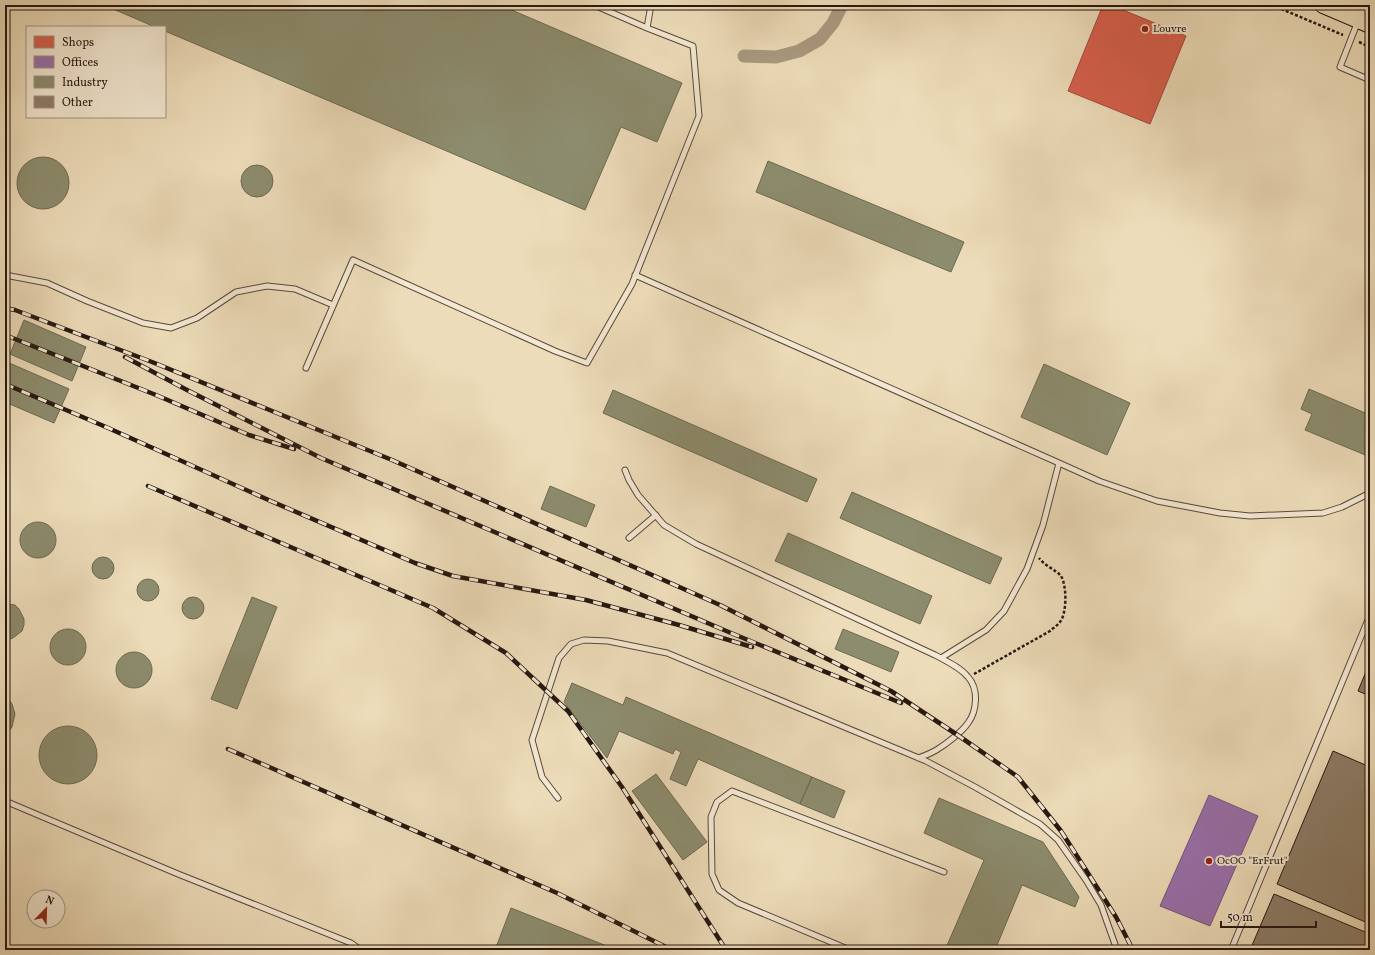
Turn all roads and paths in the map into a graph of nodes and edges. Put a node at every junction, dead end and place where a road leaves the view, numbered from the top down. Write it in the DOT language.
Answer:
graph roads {
  1 [pos="594,5"];
  2 [pos="651,5"];
  3 [pos="1272,5"];
  4 [pos="1322,5"];
  5 [pos="1365,5"];
  6 [pos="1364,23"];
  7 [pos="647,28"];
  8 [pos="1351,39"];
  9 [pos="1370,47"];
  10 [pos="1370,80"];
  11 [pos="5,275"];
  12 [pos="635,275"];
  13 [pos="333,305"];
  14 [pos="306,368"];
  15 [pos="1059,463"];
  16 [pos="625,470"];
  17 [pos="1370,493"];
  18 [pos="656,515"];
  19 [pos="630,538"];
  20 [pos="1037,542"];
  21 [pos="1370,615"];
  22 [pos="941,658"];
  23 [pos="969,677"];
  24 [pos="918,758"];
  25 [pos="558,798"];
  26 [pos="5,801"];
  27 [pos="944,872"];
  28 [pos="360,950"];
  29 [pos="850,950"];
  30 [pos="1117,950"];
  31 [pos="1231,950"];
  1 -- 7 [label="lane"];
  2 -- 7 [label="lane"];
  3 -- 8 [label="path"];
  4 -- 6 [label="main road"];
  5 -- 6 [label="main road"];
  6 -- 8 [label="lane"];
  7 -- 12 [label="lane"];
  8 -- 9 [label="path"];
  8 -- 10 [label="lane"];
  11 -- 13 [label="lane"];
  12 -- 13 [label="lane"];
  12 -- 15 [label="lane"];
  13 -- 14 [label="lane"];
  15 -- 17 [label="lane"];
  15 -- 20 [label="lane"];
  16 -- 18 [label="lane"];
  18 -- 19 [label="lane"];
  18 -- 22 [label="lane"];
  20 -- 22 [label="lane"];
  20 -- 23 [label="path"];
  21 -- 31 [label="lane"];
  22 -- 23 [label="lane"];
  23 -- 24 [label="lane"];
  24 -- 25 [label="lane"];
  24 -- 30 [label="lane"];
  26 -- 28 [label="lane"];
  27 -- 29 [label="lane"];
}
